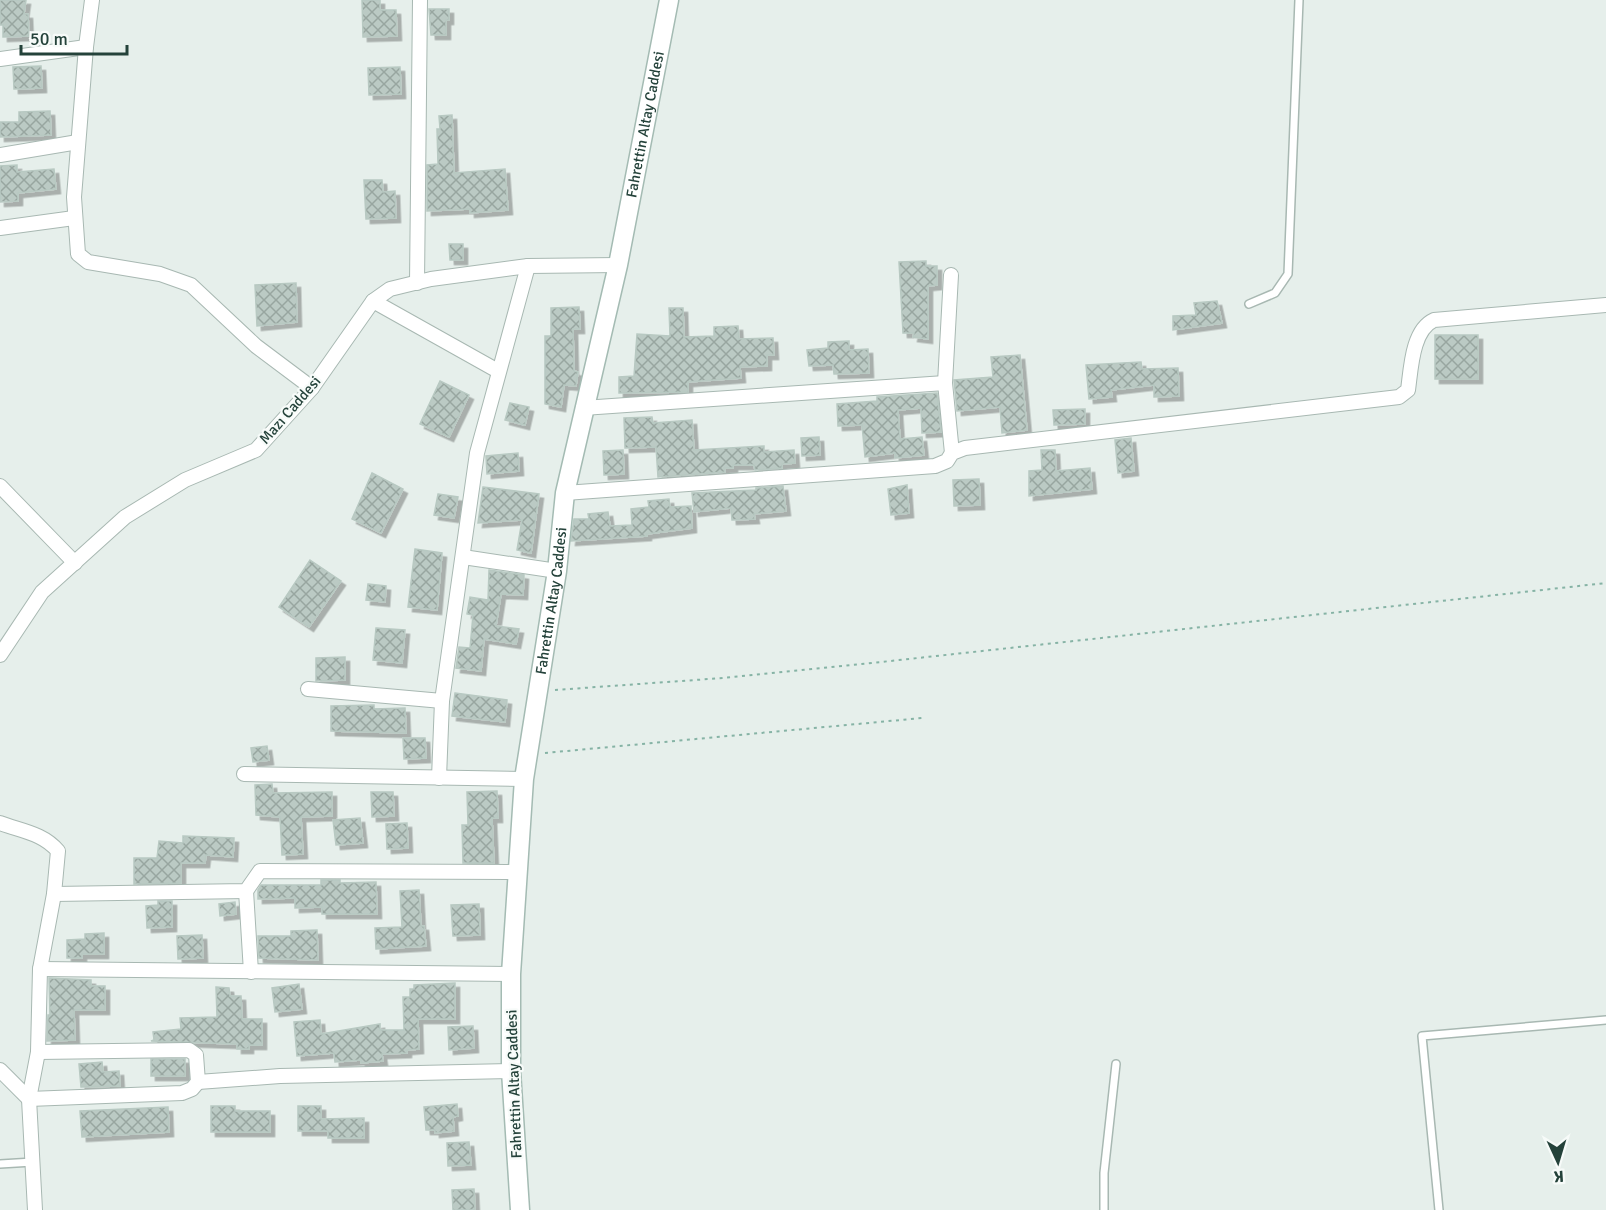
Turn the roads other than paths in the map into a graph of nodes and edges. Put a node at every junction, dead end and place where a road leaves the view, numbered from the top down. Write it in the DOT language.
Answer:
graph roads {
  1 [pos="92,0"];
  2 [pos="420,0"];
  3 [pos="669,0"];
  4 [pos="1299,0"];
  5 [pos="86,47"];
  6 [pos="0,59"];
  7 [pos="78,142"];
  8 [pos="0,155"];
  9 [pos="74,218"];
  10 [pos="0,228"];
  11 [pos="618,265"];
  12 [pos="528,266"];
  13 [pos="951,275"];
  14 [pos="417,283"];
  15 [pos="373,301"];
  16 [pos="1249,304"];
  17 [pos="1606,305"];
  18 [pos="498,371"];
  19 [pos="945,383"];
  20 [pos="312,388"];
  21 [pos="583,408"];
  22 [pos="952,453"];
  23 [pos="0,486"];
  24 [pos="565,493"];
  25 [pos="463,557"];
  26 [pos="75,563"];
  27 [pos="557,571"];
  28 [pos="0,655"];
  29 [pos="308,689"];
  30 [pos="442,702"];
  31 [pos="243,774"];
  32 [pos="439,778"];
  33 [pos="524,779"];
  34 [pos="0,823"];
  35 [pos="516,872"];
  36 [pos="246,891"];
  37 [pos="54,894"];
  38 [pos="40,969"];
  39 [pos="251,972"];
  40 [pos="511,974"];
  41 [pos="1606,1020"];
  42 [pos="38,1052"];
  43 [pos="1116,1064"];
  44 [pos="0,1070"];
  45 [pos="512,1071"];
  46 [pos="198,1082"];
  47 [pos="29,1099"];
  48 [pos="33,1162"];
  49 [pos="0,1164"];
  50 [pos="35,1210"];
  51 [pos="520,1210"];
  52 [pos="1104,1210"];
  53 [pos="1439,1210"];
  1 -- 5 [label="street"];
  2 -- 14 [label="street"];
  3 -- 11 [label="street, Fahrettin Altay Caddesi"];
  4 -- 16 [label="lane"];
  5 -- 6 [label="street"];
  5 -- 7 [label="street"];
  7 -- 8 [label="street"];
  7 -- 9 [label="street"];
  9 -- 10 [label="street"];
  9 -- 20 [label="street"];
  11 -- 12 [label="street, Mazı Caddesi"];
  11 -- 21 [label="street, Fahrettin Altay Caddesi"];
  12 -- 14 [label="street, Mazı Caddesi"];
  12 -- 18 [label="street"];
  13 -- 19 [label="street"];
  14 -- 15 [label="street, Mazı Caddesi"];
  15 -- 18 [label="street"];
  15 -- 20 [label="street, Mazı Caddesi"];
  17 -- 22 [label="street"];
  18 -- 25 [label="street"];
  19 -- 21 [label="street"];
  19 -- 22 [label="street"];
  20 -- 26 [label="street, Mazı Caddesi"];
  21 -- 24 [label="street, Fahrettin Altay Caddesi"];
  22 -- 24 [label="street"];
  23 -- 26 [label="street"];
  24 -- 27 [label="street, Fahrettin Altay Caddesi"];
  25 -- 27 [label="street"];
  25 -- 30 [label="street"];
  26 -- 28 [label="street, Mazı Caddesi"];
  27 -- 33 [label="street, Fahrettin Altay Caddesi"];
  29 -- 30 [label="street"];
  30 -- 32 [label="street"];
  31 -- 32 [label="street"];
  32 -- 33 [label="street"];
  33 -- 35 [label="street, Fahrettin Altay Caddesi"];
  34 -- 37 [label="street"];
  35 -- 36 [label="street"];
  35 -- 40 [label="street, Fahrettin Altay Caddesi"];
  36 -- 37 [label="street"];
  36 -- 39 [label="street"];
  37 -- 38 [label="street"];
  38 -- 39 [label="street"];
  38 -- 42 [label="street"];
  39 -- 40 [label="street"];
  40 -- 45 [label="street, Fahrettin Altay Caddesi"];
  41 -- 53 [label="lane"];
  42 -- 46 [label="street"];
  42 -- 47 [label="street"];
  43 -- 52 [label="lane"];
  44 -- 47 [label="street"];
  45 -- 46 [label="street"];
  45 -- 51 [label="street, Fahrettin Altay Caddesi"];
  46 -- 47 [label="street"];
  47 -- 48 [label="street"];
  48 -- 49 [label="lane"];
  48 -- 50 [label="street"];
}
